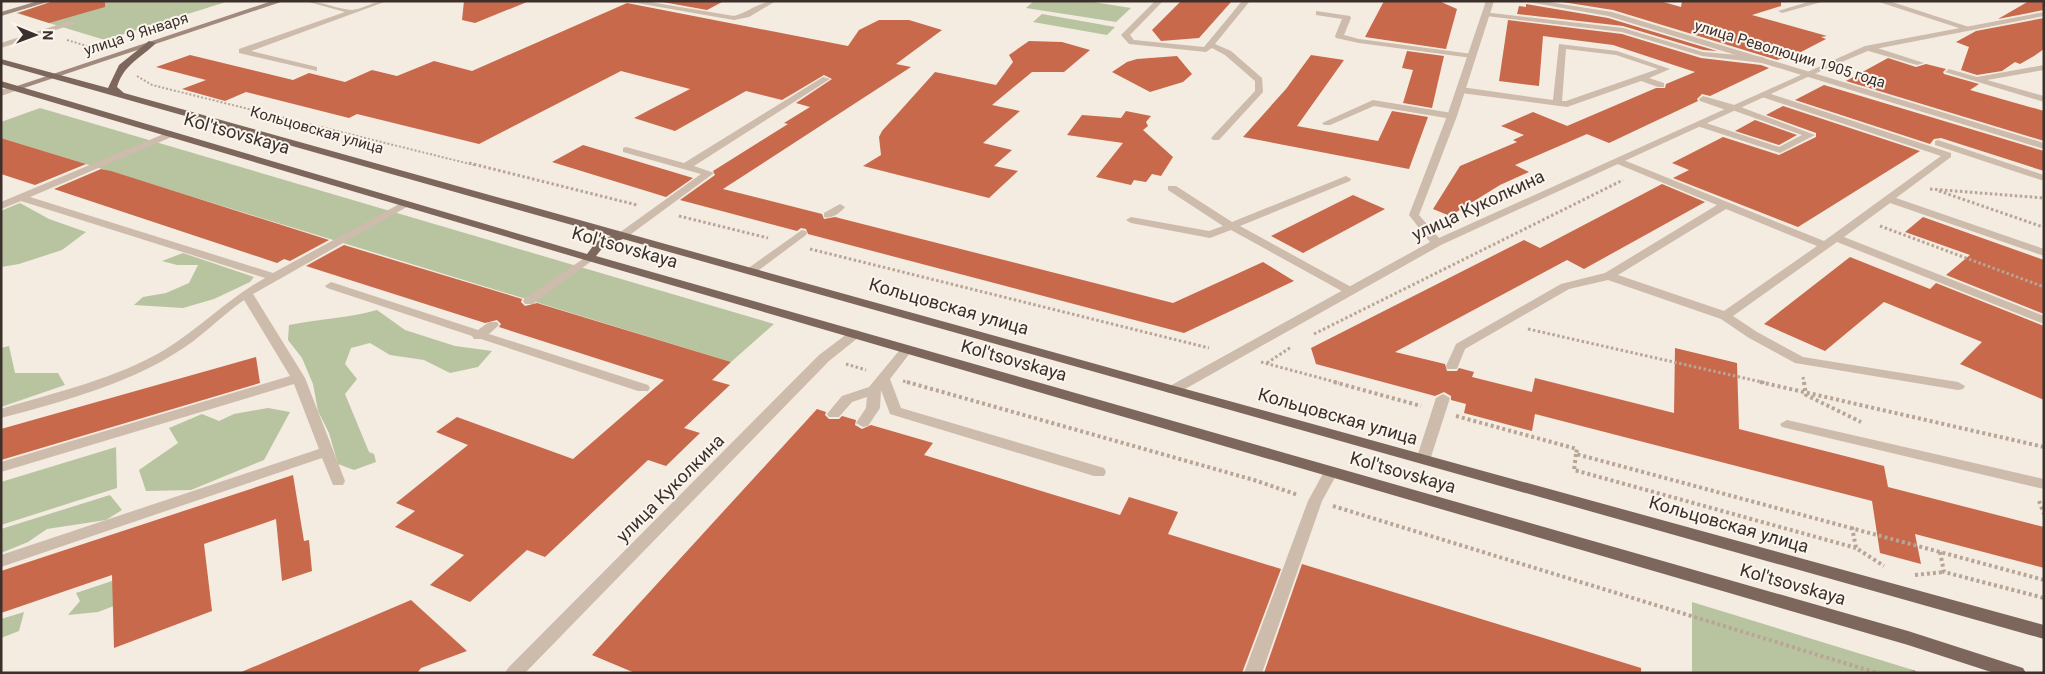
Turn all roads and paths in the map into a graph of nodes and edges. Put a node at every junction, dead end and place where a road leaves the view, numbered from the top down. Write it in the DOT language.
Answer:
graph roads {
  1 [pos="47,1"];
  2 [pos="280,1"];
  3 [pos="309,1"];
  4 [pos="383,1"];
  5 [pos="629,1"];
  6 [pos="772,1"];
  7 [pos="1159,1"];
  8 [pos="1246,1"];
  9 [pos="1490,1"];
  10 [pos="1526,1"];
  11 [pos="1821,1"];
  12 [pos="1880,1"];
  13 [pos="1782,11"];
  14 [pos="352,12"];
  15 [pos="1319,13"];
  16 [pos="1,14"];
  17 [pos="1486,14"];
  18 [pos="2044,14"];
  19 [pos="73,23"];
  20 [pos="1968,28"];
  21 [pos="152,43"];
  22 [pos="1211,45"];
  23 [pos="1,46"];
  24 [pos="1868,48"];
  25 [pos="1472,56"];
  26 [pos="1765,60"];
  27 [pos="1,61"];
  28 [pos="1920,63"];
  29 [pos="2044,68"];
  30 [pos="314,69"];
  31 [pos="1949,72"];
  32 [pos="1810,74"];
  33 [pos="55,75"];
  34 [pos="1642,78"];
  35 [pos="826,79"];
  36 [pos="1978,80"];
  37 [pos="1,84"];
  38 [pos="152,85"];
  39 [pos="1661,85"];
  40 [pos="15,88"];
  41 [pos="1460,90"];
  42 [pos="1770,92"];
  43 [pos="1,93"];
  44 [pos="127,95"];
  45 [pos="1703,99"];
  46 [pos="2044,99"];
  47 [pos="1557,103"];
  48 [pos="1734,109"];
  49 [pos="1452,116"];
  50 [pos="1327,123"];
  51 [pos="1700,124"];
  52 [pos="171,134"];
  53 [pos="1216,138"];
  54 [pos="2044,146"];
  55 [pos="626,150"];
  56 [pos="1618,161"];
  57 [pos="685,167"];
  58 [pos="1642,170"];
  59 [pos="2044,178"];
  60 [pos="1346,179"];
  61 [pos="1904,187"];
  62 [pos="1172,188"];
  63 [pos="1933,189"];
  64 [pos="21,198"];
  65 [pos="2044,198"];
  66 [pos="1888,199"];
  67 [pos="407,204"];
  68 [pos="1725,205"];
  69 [pos="1,206"];
  70 [pos="840,207"];
  71 [pos="657,210"];
  72 [pos="828,215"];
  73 [pos="1862,219"];
  74 [pos="1131,220"];
  75 [pos="1231,226"];
  76 [pos="2043,227"];
  77 [pos="802,233"];
  78 [pos="623,235"];
  79 [pos="1835,237"];
  80 [pos="787,243"];
  81 [pos="1437,243"];
  82 [pos="1825,245"];
  83 [pos="2044,253"];
  84 [pos="589,258"];
  85 [pos="751,271"];
  86 [pos="1609,276"];
  87 [pos="274,277"];
  88 [pos="331,286"];
  89 [pos="2044,287"];
  90 [pos="1349,292"];
  91 [pos="246,293"];
  92 [pos="529,301"];
  93 [pos="1725,316"];
  94 [pos="2044,320"];
  95 [pos="1502,323"];
  96 [pos="493,326"];
  97 [pos="855,334"];
  98 [pos="478,336"];
  99 [pos="1307,337"];
  100 [pos="1298,342"];
  101 [pos="907,349"];
  102 [pos="1236,355"];
  103 [pos="824,358"];
  104 [pos="1800,360"];
  105 [pos="1266,364"];
  106 [pos="1452,366"];
  107 [pos="298,378"];
  108 [pos="881,382"];
  109 [pos="1958,386"];
  110 [pos="643,388"];
  111 [pos="1173,390"];
  112 [pos="1806,394"];
  113 [pos="1441,405"];
  114 [pos="1,414"];
  115 [pos="834,414"];
  116 [pos="863,422"];
  117 [pos="1786,424"];
  118 [pos="1865,424"];
  119 [pos="2044,447"];
  120 [pos="326,452"];
  121 [pos="1576,454"];
  122 [pos="1423,460"];
  123 [pos="1,467"];
  124 [pos="1099,472"];
  125 [pos="1330,472"];
  126 [pos="338,481"];
  127 [pos="2044,484"];
  128 [pos="1315,501"];
  129 [pos="1852,527"];
  130 [pos="1856,548"];
  131 [pos="1940,552"];
  132 [pos="1,561"];
  133 [pos="1886,567"];
  134 [pos="1944,572"];
  135 [pos="1909,575"];
  136 [pos="2044,580"];
  137 [pos="2044,598"];
  138 [pos="2044,632"];
  139 [pos="514,673"];
  140 [pos="1253,673"];
  141 [pos="1877,673"];
  142 [pos="2017,673"];
  1 -- 16 [label="main road"];
  2 -- 21 [label="main road, улица 9 Января"];
  3 -- 14 [label="street"];
  4 -- 14 [label="street"];
  5 -- 6 [label="street"];
  7 -- 22 [label="street"];
  8 -- 22 [label="street"];
  9 -- 17 [label="street"];
  10 -- 26 [label="street, улица Революции 1905 года"];
  11 -- 13 [label="street"];
  12 -- 20 [label="street"];
  14 -- 30 [label="street"];
  15 -- 25 [label="street"];
  17 -- 25 [label="street"];
  17 -- 26 [label="street"];
  18 -- 20 [label="street, улица Куколкина"];
  19 -- 23 [label="street"];
  20 -- 24 [label="street, улица Куколкина"];
  21 -- 33 [label="main road, улица 9 Января"];
  21 -- 44 [label="main road"];
  22 -- 53 [label="street"];
  24 -- 28 [label="street"];
  24 -- 32 [label="street, улица Куколкина"];
  25 -- 41 [label="street"];
  26 -- 32 [label="street, улица Революции 1905 года"];
  27 -- 33 [label="main road, Кольцовская улица"];
  29 -- 36 [label="street"];
  31 -- 36 [label="street"];
  32 -- 42 [label="street, улица Куколкина"];
  32 -- 54 [label="street, улица Революции 1905 года"];
  33 -- 40 [label="main road, улица 9 Января"];
  33 -- 44 [label="main road, Кольцовская улица"];
  34 -- 39 [label="street"];
  34 -- 47 [label="street"];
  34 -- 47 [label="street"];
  35 -- 57 [label="street"];
  36 -- 46 [label="street"];
  37 -- 40 [label="main road, Kol'tsovskaya"];
  38 -- 71 [label="path"];
  40 -- 43 [label="street, улица 9 Января"];
  40 -- 52 [label="main road, Kol'tsovskaya"];
  41 -- 47 [label="street"];
  41 -- 49 [label="street"];
  42 -- 48 [label="street, улица Куколкина"];
  42 -- 59 [label="street"];
  42 -- 61 [label="street"];
  44 -- 78 [label="main road, Кольцовская улица"];
  45 -- 48 [label="street"];
  48 -- 51 [label="street, улица Куколкина"];
  48 -- 51 [label="street"];
  49 -- 50 [label="street"];
  49 -- 81 [label="street"];
  51 -- 56 [label="street, улица Куколкина"];
  52 -- 64 [label="street"];
  52 -- 67 [label="main road, Kol'tsovskaya"];
  55 -- 57 [label="street"];
  56 -- 58 [label="street"];
  56 -- 81 [label="street, улица Куколкина"];
  57 -- 71 [label="street"];
  58 -- 68 [label="street"];
  58 -- 99 [label="path"];
  60 -- 75 [label="street"];
  61 -- 63 [label="path"];
  61 -- 66 [label="street"];
  62 -- 75 [label="street"];
  63 -- 65 [label="path"];
  63 -- 76 [label="path"];
  64 -- 69 [label="street"];
  64 -- 87 [label="street"];
  66 -- 73 [label="street"];
  66 -- 83 [label="street"];
  67 -- 84 [label="main road, Kol'tsovskaya"];
  67 -- 87 [label="street"];
  68 -- 82 [label="street"];
  68 -- 86 [label="street"];
  70 -- 72 [label="street"];
  71 -- 78 [label="street"];
  71 -- 80 [label="path"];
  73 -- 79 [label="street"];
  73 -- 89 [label="path"];
  74 -- 75 [label="street"];
  75 -- 90 [label="street"];
  77 -- 80 [label="street"];
  78 -- 84 [label="main road"];
  78 -- 85 [label="main road, Кольцовская улица"];
  79 -- 82 [label="street"];
  79 -- 94 [label="street"];
  80 -- 85 [label="street"];
  80 -- 102 [label="path"];
  81 -- 90 [label="street, улица Куколкина"];
  82 -- 93 [label="street"];
  84 -- 92 [label="street"];
  84 -- 97 [label="main road, Kol'tsovskaya"];
  85 -- 111 [label="main road, Кольцовская улица"];
  86 -- 93 [label="street"];
  86 -- 95 [label="street"];
  87 -- 91 [label="street"];
  88 -- 98 [label="street"];
  90 -- 102 [label="street, улица Куколкина"];
  91 -- 107 [label="street"];
  91 -- 114 [label="street"];
  93 -- 104 [label="street"];
  95 -- 106 [label="street"];
  95 -- 112 [label="path"];
  96 -- 98 [label="street"];
  97 -- 101 [label="main road, Kol'tsovskaya"];
  97 -- 103 [label="street, улица Куколкина"];
  98 -- 110 [label="street"];
  100 -- 105 [label="path"];
  101 -- 108 [label="street"];
  101 -- 125 [label="main road, Kol'tsovskaya"];
  102 -- 105 [label="path"];
  102 -- 111 [label="street, улица Куколкина"];
  103 -- 108 [label="path"];
  103 -- 139 [label="street, улица Куколкина"];
  104 -- 109 [label="street"];
  104 -- 112 [label="path"];
  105 -- 113 [label="path"];
  107 -- 120 [label="street"];
  107 -- 123 [label="street"];
  108 -- 115 [label="street"];
  108 -- 116 [label="street"];
  108 -- 124 [label="street"];
  108 -- 128 [label="path"];
  111 -- 122 [label="main road, Кольцовская улица"];
  112 -- 118 [label="path"];
  112 -- 119 [label="path"];
  113 -- 121 [label="path"];
  113 -- 122 [label="street"];
  117 -- 127 [label="street"];
  120 -- 126 [label="street"];
  120 -- 132 [label="street"];
  121 -- 129 [label="path"];
  121 -- 130 [label="path"];
  122 -- 138 [label="main road, Кольцовская улица"];
  125 -- 128 [label="street"];
  125 -- 142 [label="main road, Kol'tsovskaya"];
  128 -- 140 [label="street"];
  128 -- 141 [label="path"];
  129 -- 130 [label="path"];
  129 -- 131 [label="path"];
  130 -- 133 [label="path"];
  131 -- 134 [label="path"];
  131 -- 136 [label="path"];
  134 -- 135 [label="path"];
  134 -- 137 [label="path"];
}
